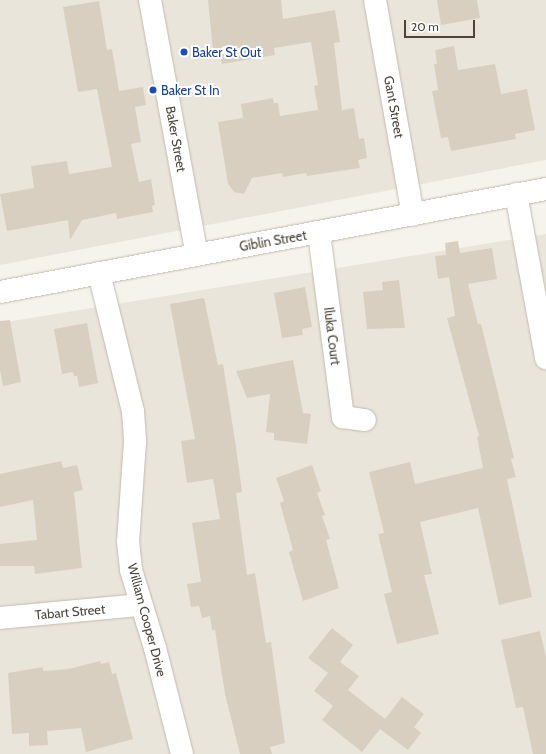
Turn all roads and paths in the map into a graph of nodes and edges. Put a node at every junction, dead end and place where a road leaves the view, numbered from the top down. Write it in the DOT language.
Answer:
graph roads {
  1 [pos="150,0"];
  2 [pos="375,0"];
  3 [pos="546,189"];
  4 [pos="516,194"];
  5 [pos="413,215"];
  6 [pos="319,232"];
  7 [pos="197,255"];
  8 [pos="99,273"];
  9 [pos="0,292"];
  10 [pos="546,358"];
  11 [pos="365,420"];
  12 [pos="141,605"];
  13 [pos="0,618"];
  14 [pos="182,754"];
  1 -- 7 [label="street, Baker Street"];
  2 -- 5 [label="street, Gant Street"];
  3 -- 4 [label="street, Giblin Street"];
  4 -- 5 [label="street, Giblin Street"];
  4 -- 10 [label="street"];
  5 -- 6 [label="street, Giblin Street"];
  6 -- 7 [label="street, Giblin Street"];
  6 -- 11 [label="street, Iluka Court"];
  7 -- 8 [label="street, Giblin Street"];
  8 -- 9 [label="street, Giblin Street"];
  8 -- 12 [label="street, William Cooper Drive"];
  12 -- 13 [label="street, Tabart Street"];
  12 -- 14 [label="street, William Cooper Drive"];
}
